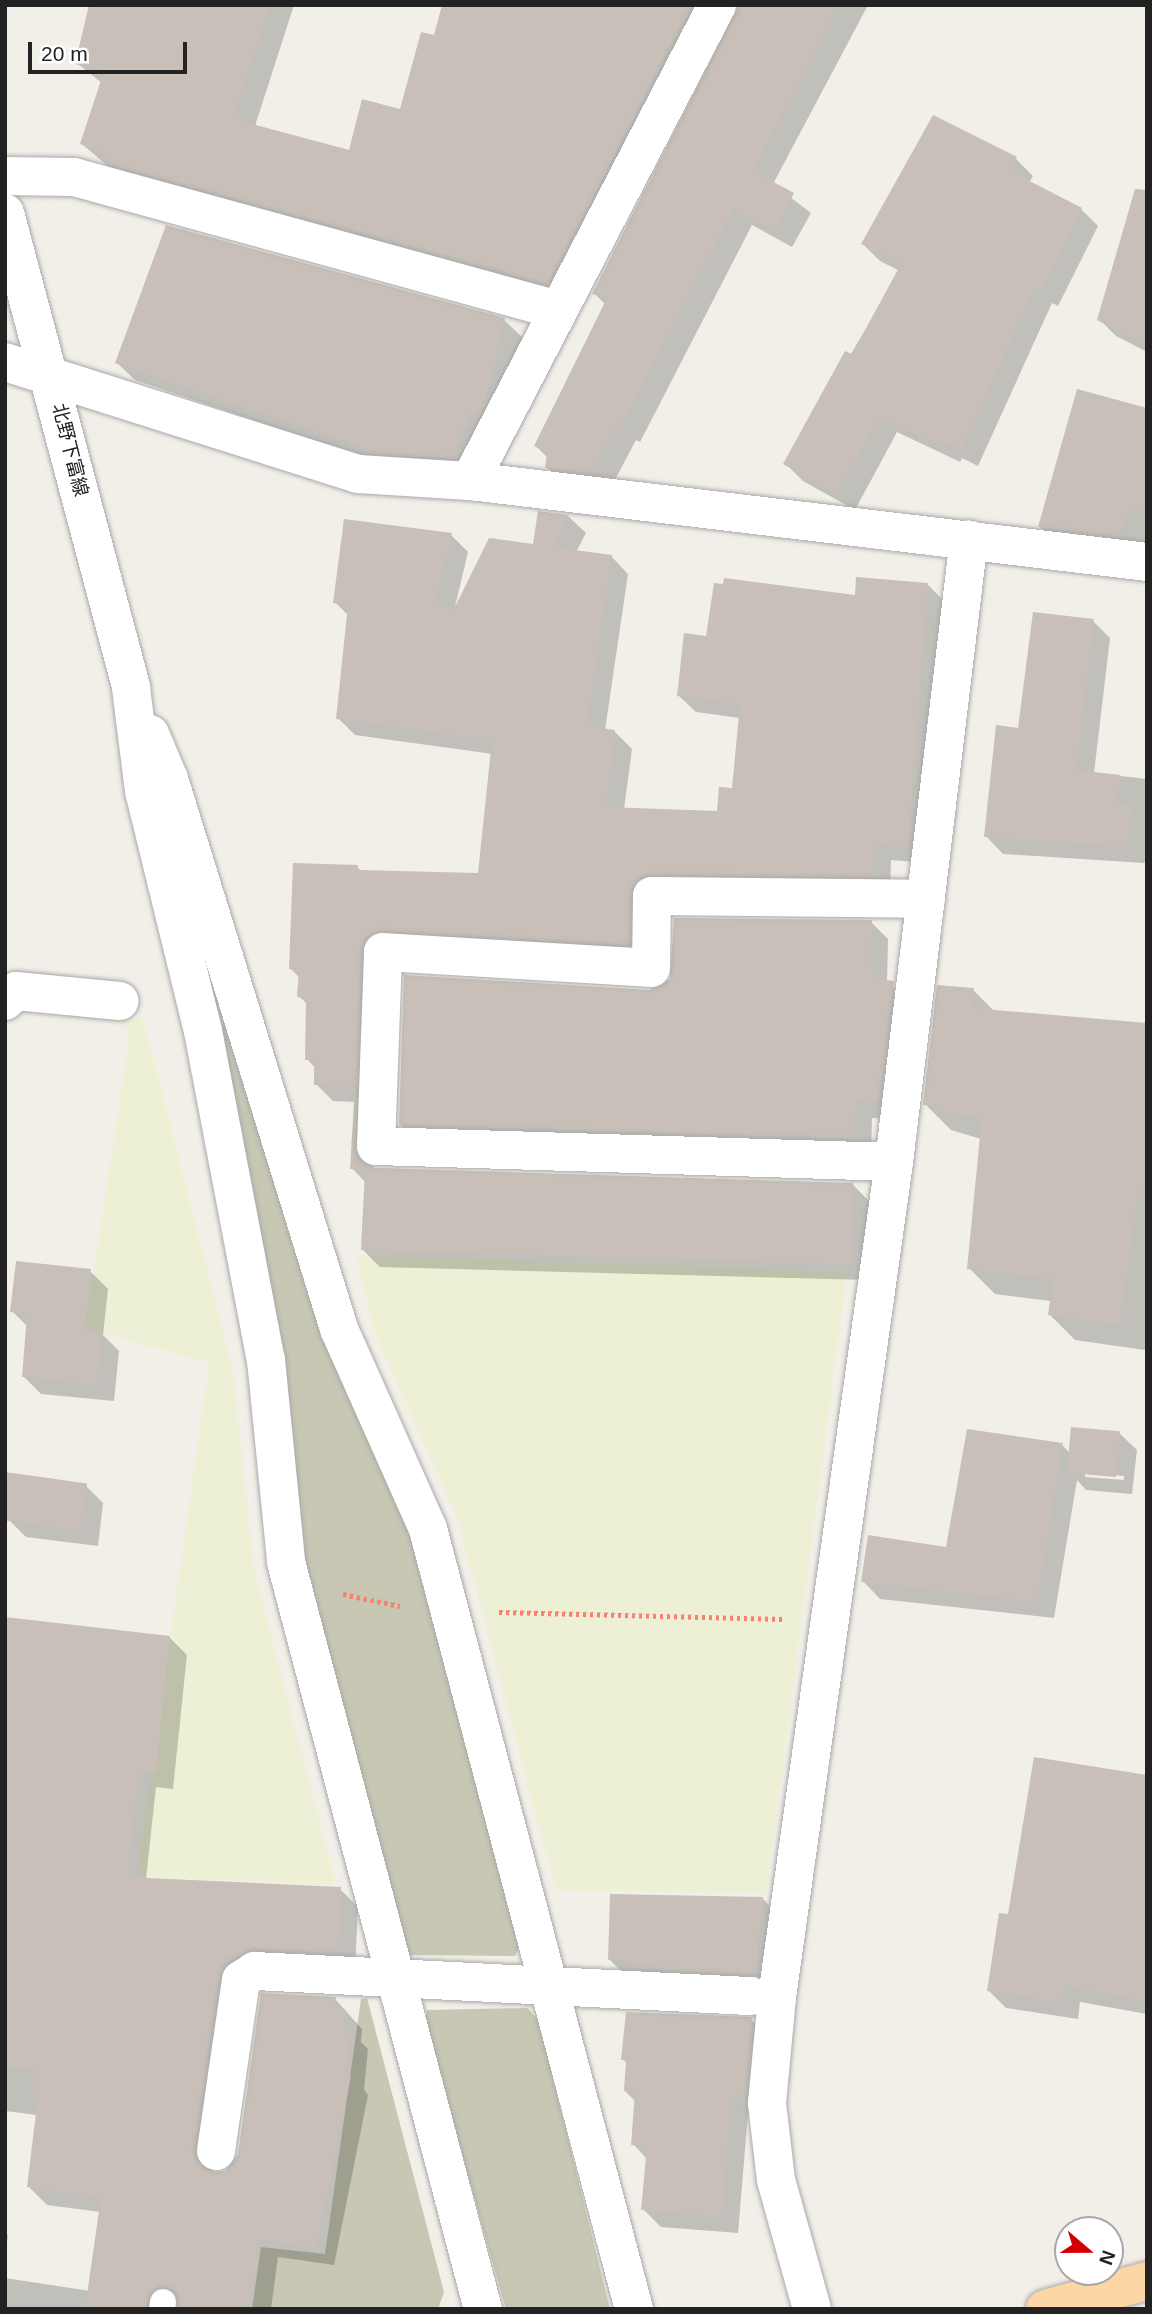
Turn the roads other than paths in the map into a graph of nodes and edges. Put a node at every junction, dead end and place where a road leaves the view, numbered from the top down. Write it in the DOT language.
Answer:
graph roads {
  1 [pos="717,5"];
  2 [pos="5,176"];
  3 [pos="5,212"];
  4 [pos="558,310"];
  5 [pos="5,362"];
  6 [pos="51,377"];
  7 [pos="470,481"];
  8 [pos="969,540"];
  9 [pos="1147,562"];
  10 [pos="131,688"];
  11 [pos="926,899"];
  12 [pos="120,1000"];
  13 [pos="5,1001"];
  14 [pos="894,1162"];
  15 [pos="397,1981"];
  16 [pos="547,1988"];
  17 [pos="751,1996"];
  18 [pos="216,2151"];
  19 [pos="1147,2281"];
  20 [pos="483,2309"];
  21 [pos="634,2309"];
  22 [pos="812,2309"];
  23 [pos="1045,2309"];
  1 -- 4 [label="street"];
  2 -- 4 [label="street"];
  3 -- 6 [label="street, 北野下富線"];
  4 -- 7 [label="street"];
  5 -- 6 [label="street"];
  6 -- 7 [label="street"];
  6 -- 10 [label="street, 北野下富線"];
  7 -- 8 [label="street"];
  8 -- 9 [label="street"];
  8 -- 11 [label="street"];
  10 -- 15 [label="street"];
  10 -- 16 [label="street"];
  11 -- 14 [label="street"];
  11 -- 14 [label="street"];
  12 -- 13 [label="street"];
  14 -- 22 [label="street"];
  15 -- 16 [label="street"];
  15 -- 18 [label="street"];
  15 -- 20 [label="street"];
  16 -- 17 [label="street"];
  16 -- 21 [label="street"];
  19 -- 23 [label="main road"];
}
